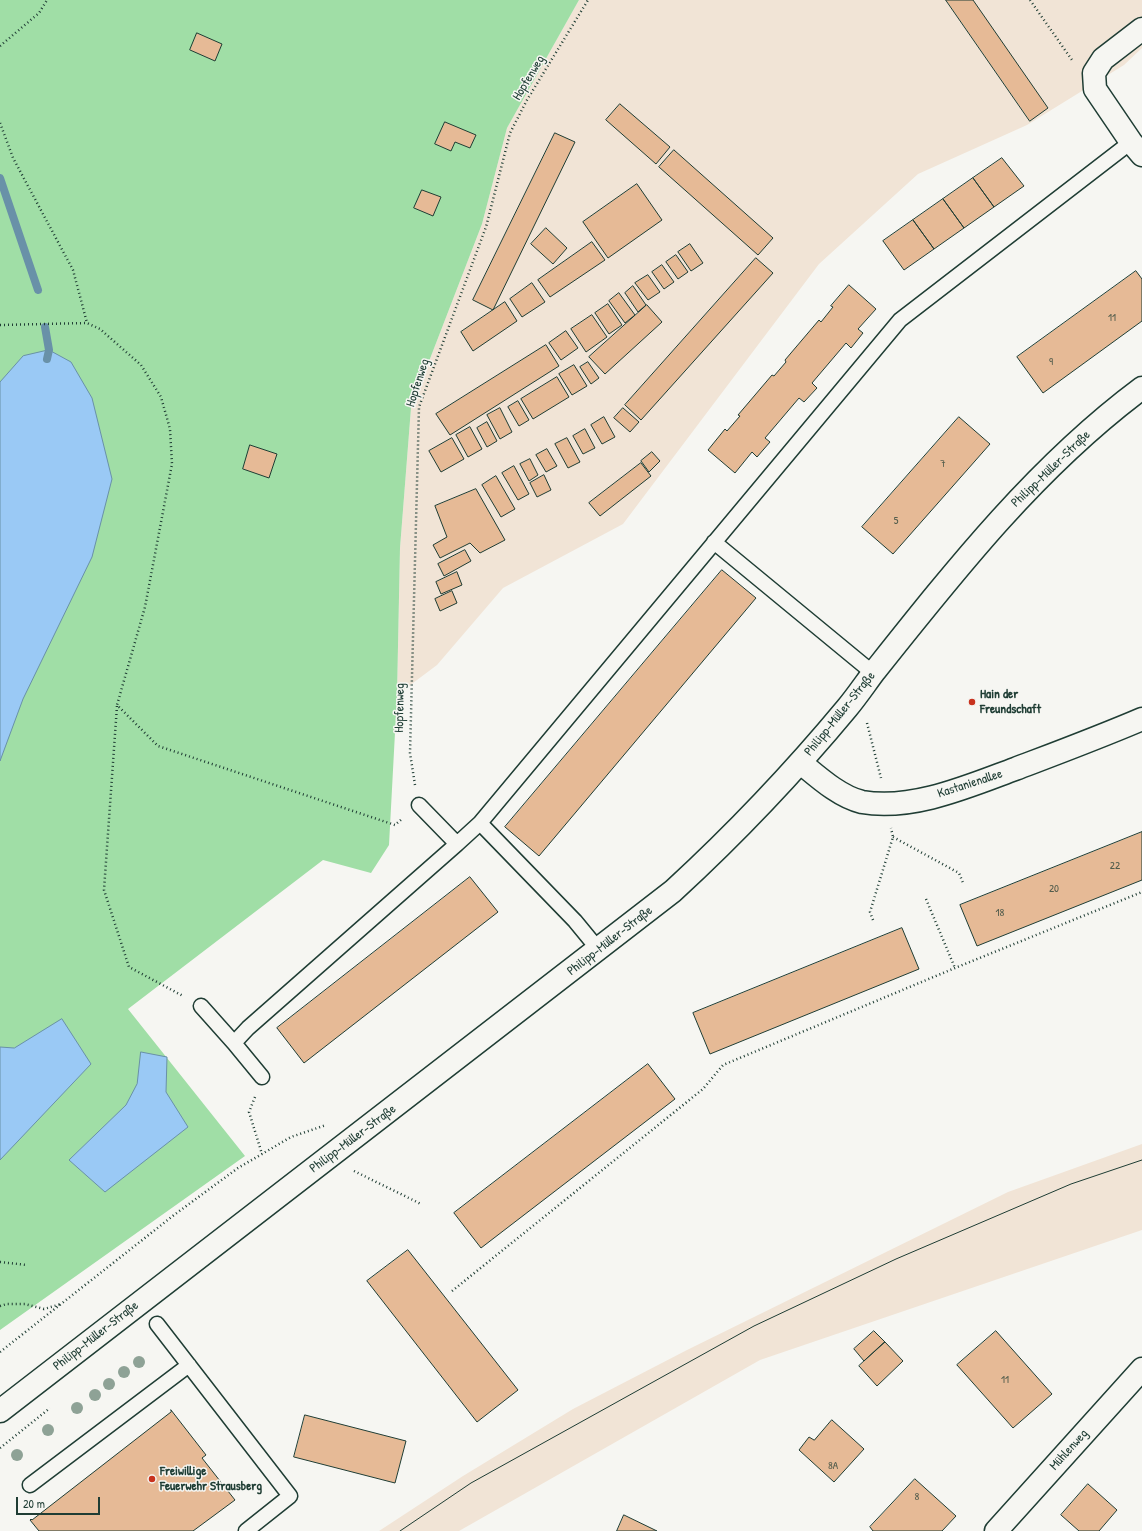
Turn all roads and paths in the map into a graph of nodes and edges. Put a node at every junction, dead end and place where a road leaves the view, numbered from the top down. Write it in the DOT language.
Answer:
graph roads {
  1 [pos="47,0"];
  2 [pos="588,0"];
  3 [pos="1030,0"];
  4 [pos="1142,29"];
  5 [pos="0,46"];
  6 [pos="1094,73"];
  7 [pos="0,123"];
  8 [pos="1136,148"];
  9 [pos="87,323"];
  10 [pos="0,325"];
  11 [pos="1142,388"];
  12 [pos="714,542"];
  13 [pos="873,673"];
  14 [pos="117,705"];
  15 [pos="849,706"];
  16 [pos="1142,720"];
  17 [pos="801,763"];
  18 [pos="886,803"];
  19 [pos="419,805"];
  20 [pos="480,823"];
  21 [pos="893,837"];
  22 [pos="457,844"];
  23 [pos="962,883"];
  24 [pos="1142,892"];
  25 [pos="926,899"];
  26 [pos="873,920"];
  27 [pos="598,949"];
  28 [pos="955,968"];
  29 [pos="201,1006"];
  30 [pos="234,1044"];
  31 [pos="262,1077"];
  32 [pos="333,1123"];
  33 [pos="262,1154"];
  34 [pos="353,1171"];
  35 [pos="422,1204"];
  36 [pos="0,1262"];
  37 [pos="27,1265"];
  38 [pos="452,1291"];
  39 [pos="63,1303"];
  40 [pos="0,1306"];
  41 [pos="157,1324"];
  42 [pos="0,1352"];
  43 [pos="189,1365"];
  44 [pos="1142,1369"];
  45 [pos="0,1411"];
  46 [pos="30,1485"];
  47 [pos="246,1531"];
  48 [pos="996,1531"];
  1 -- 5 [label="path"];
  2 -- 19 [label="path, Hopfenweg"];
  3 -- 6 [label="path"];
  4 -- 6 [label="main road"];
  6 -- 8 [label="main road"];
  7 -- 9 [label="path"];
  8 -- 12 [label="lane"];
  9 -- 10 [label="path"];
  9 -- 14 [label="path"];
  11 -- 13 [label="main road, Philipp-Müller-Straße"];
  12 -- 13 [label="lane"];
  12 -- 20 [label="lane"];
  13 -- 15 [label="main road, Philipp-Müller-Straße"];
  14 -- 19 [label="path"];
  14 -- 29 [label="path"];
  15 -- 17 [label="main road, Philipp-Müller-Straße"];
  15 -- 18 [label="path"];
  16 -- 18 [label="main road, Kastanienallee"];
  17 -- 18 [label="main road, Kastanienallee"];
  17 -- 27 [label="main road, Philipp-Müller-Straße"];
  18 -- 21 [label="path"];
  19 -- 22 [label="lane"];
  20 -- 22 [label="lane"];
  20 -- 27 [label="lane"];
  21 -- 23 [label="path"];
  21 -- 26 [label="path"];
  22 -- 30 [label="lane"];
  24 -- 28 [label="path"];
  25 -- 28 [label="path"];
  27 -- 45 [label="main road, Philipp-Müller-Straße"];
  28 -- 38 [label="path"];
  29 -- 30 [label="lane"];
  30 -- 31 [label="lane"];
  31 -- 33 [label="path"];
  32 -- 33 [label="path"];
  33 -- 39 [label="path"];
  34 -- 35 [label="path"];
  36 -- 37 [label="path"];
  39 -- 40 [label="path"];
  39 -- 42 [label="path"];
  41 -- 43 [label="lane"];
  43 -- 46 [label="lane"];
  43 -- 47 [label="lane"];
  44 -- 48 [label="main road, Mühlenweg"];
}
